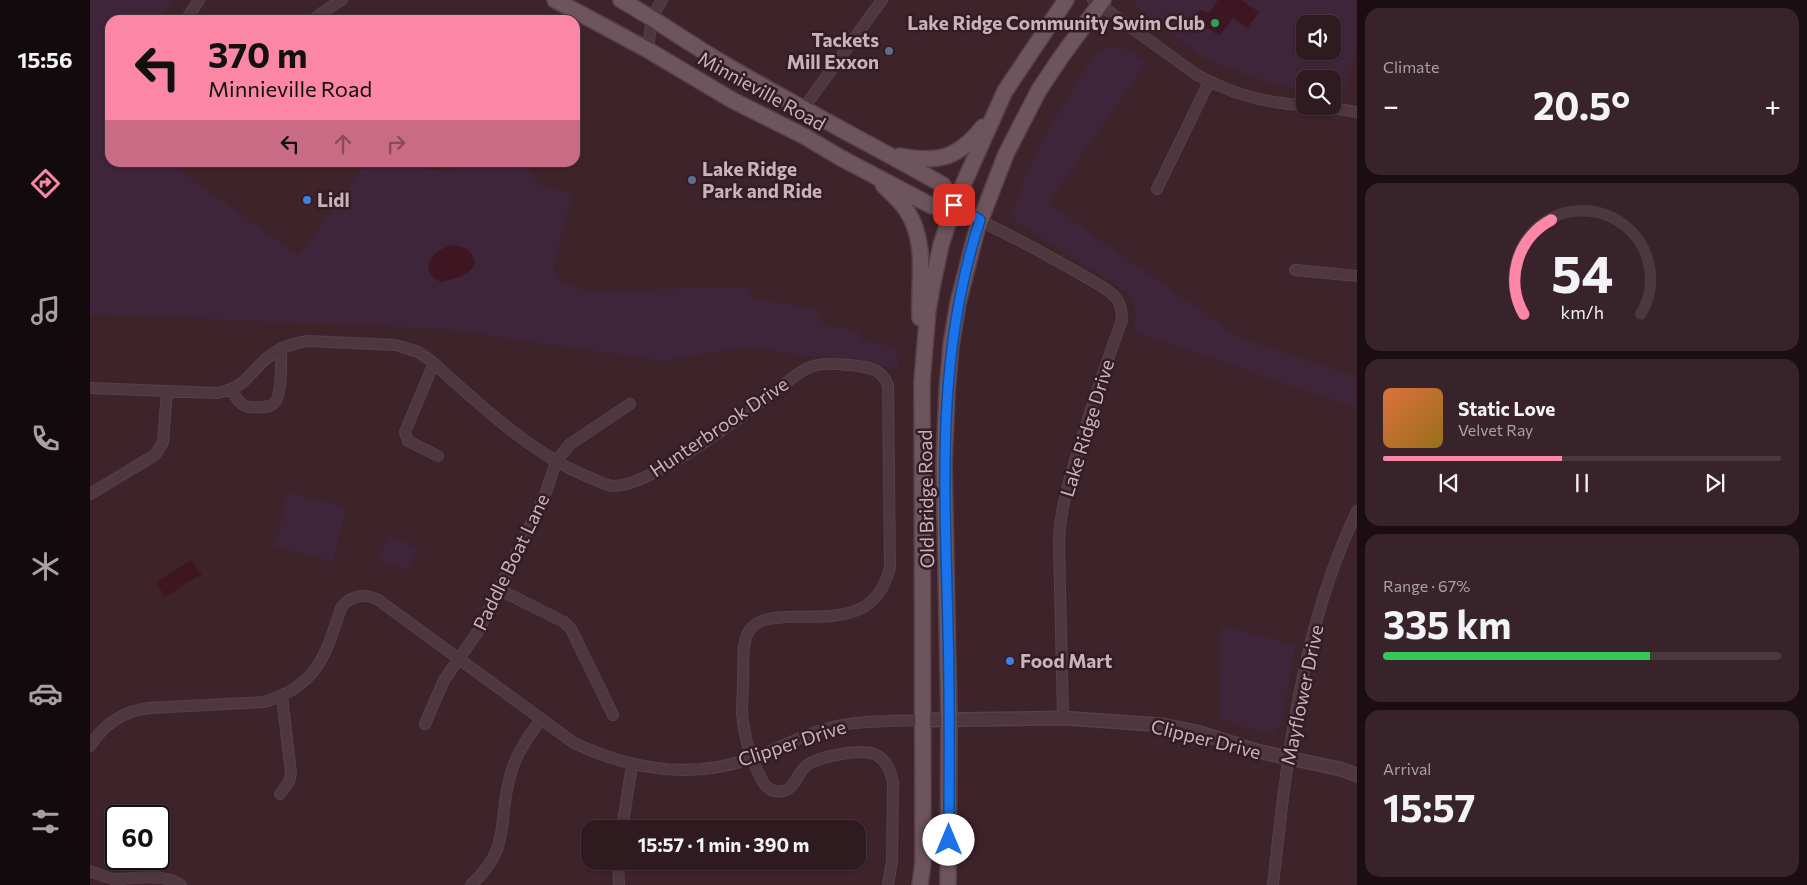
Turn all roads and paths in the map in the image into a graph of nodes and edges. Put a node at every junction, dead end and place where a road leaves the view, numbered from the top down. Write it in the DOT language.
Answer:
graph roads {
  1 [pos="199,0"];
  2 [pos="342,0"];
  3 [pos="555,0"];
  4 [pos="621,0"];
  5 [pos="662,0"];
  6 [pos="882,0"];
  7 [pos="1066,0"];
  8 [pos="1098,2"];
  9 [pos="189,15"];
  10 [pos="319,15"];
  11 [pos="652,17"];
  12 [pos="648,50"];
  13 [pos="1209,82"];
  14 [pos="1296,104"];
  15 [pos="804,109"];
  16 [pos="1341,109"];
  17 [pos="1357,112"];
  18 [pos="993,114"];
  19 [pos="886,153"];
  20 [pos="871,174"];
  21 [pos="1157,189"];
  22 [pos="954,205"];
  23 [pos="980,220"];
  24 [pos="1295,270"];
  25 [pos="1357,276"];
  26 [pos="282,348"];
  27 [pos="923,355"];
  28 [pos="434,363"];
  29 [pos="90,388"];
  30 [pos="232,389"];
  31 [pos="167,391"];
  32 [pos="630,404"];
  33 [pos="438,456"];
  34 [pos="556,462"];
  35 [pos="90,494"];
  36 [pos="1357,511"];
  37 [pos="500,590"];
  38 [pos="458,659"];
  39 [pos="282,697"];
  40 [pos="613,714"];
  41 [pos="1063,718"];
  42 [pos="541,719"];
  43 [pos="924,720"];
  44 [pos="949,720"];
  45 [pos="425,724"];
  46 [pos="90,746"];
  47 [pos="753,758"];
  48 [pos="1288,758"];
  49 [pos="632,765"];
  50 [pos="1357,775"];
  51 [pos="280,794"];
  52 [pos="623,820"];
  53 [pos="618,870"];
  54 [pos="90,871"];
  55 [pos="116,882"];
  56 [pos="181,885"];
  57 [pos="470,885"];
  58 [pos="619,885"];
  59 [pos="888,885"];
  60 [pos="920,885"];
  61 [pos="948,885"];
  62 [pos="1273,885"];
  1 -- 9 [label="street"];
  2 -- 10 [label="street"];
  3 -- 12 [label="main road, Minnieville Road"];
  4 -- 11 [label="main road, Minnieville Road"];
  5 -- 11 [label="street"];
  6 -- 15 [label="street"];
  7 -- 18 [label="main road, Old Bridge Road"];
  8 -- 13 [label="street"];
  8 -- 23 [label="main road, Old Bridge Road"];
  11 -- 12 [label="street"];
  11 -- 15 [label="main road, Minnieville Road"];
  12 -- 20 [label="main road, Minnieville Road"];
  13 -- 14 [label="street"];
  13 -- 21 [label="street"];
  15 -- 19 [label="main road, Minnieville Road"];
  16 -- 17 [label="street"];
  18 -- 19 [label="main road"];
  18 -- 22 [label="main road, Old Bridge Road"];
  19 -- 22 [label="main road, Minnieville Road"];
  20 -- 22 [label="main road, Minnieville Road"];
  20 -- 27 [label="main road"];
  22 -- 23 [label="main road, Minnieville Road"];
  22 -- 27 [label="main road, Old Bridge Road"];
  23 -- 41 [label="street, Lake Ridge Drive"];
  23 -- 44 [label="main road, Old Bridge Road"];
  24 -- 25 [label="street"];
  26 -- 28 [label="street, Hunterbrook Drive"];
  26 -- 30 [label="street, Hunterbrook Drive"];
  26 -- 30 [label="street"];
  27 -- 43 [label="main road, Old Bridge Road"];
  28 -- 33 [label="street"];
  28 -- 34 [label="street, Hunterbrook Drive"];
  29 -- 31 [label="street, Hunterbrook Drive"];
  30 -- 31 [label="street, Hunterbrook Drive"];
  31 -- 35 [label="street"];
  32 -- 34 [label="street"];
  34 -- 37 [label="street, Paddle Boat Lane"];
  34 -- 47 [label="street, Hunterbrook Drive"];
  36 -- 48 [label="street, Mayflower Drive"];
  37 -- 38 [label="street, Paddle Boat Lane"];
  37 -- 40 [label="street"];
  38 -- 39 [label="street, Clipper Drive"];
  38 -- 42 [label="street, Clipper Drive"];
  38 -- 45 [label="street, Paddle Boat Lane"];
  39 -- 46 [label="street"];
  39 -- 51 [label="street"];
  41 -- 44 [label="street, Clipper Drive"];
  41 -- 48 [label="street, Clipper Drive"];
  42 -- 49 [label="street, Clipper Drive"];
  42 -- 57 [label="street"];
  43 -- 44 [label="street, Clipper Drive"];
  43 -- 47 [label="street, Clipper Drive"];
  43 -- 60 [label="main road, Old Bridge Road"];
  44 -- 61 [label="main road, Old Bridge Road"];
  47 -- 49 [label="street, Clipper Drive"];
  47 -- 59 [label="street"];
  48 -- 50 [label="street, Clipper Drive"];
  48 -- 62 [label="street, Mayflower Drive"];
  49 -- 52 [label="street"];
  53 -- 58 [label="street"];
  54 -- 55 [label="street"];
  55 -- 56 [label="street"];
}
